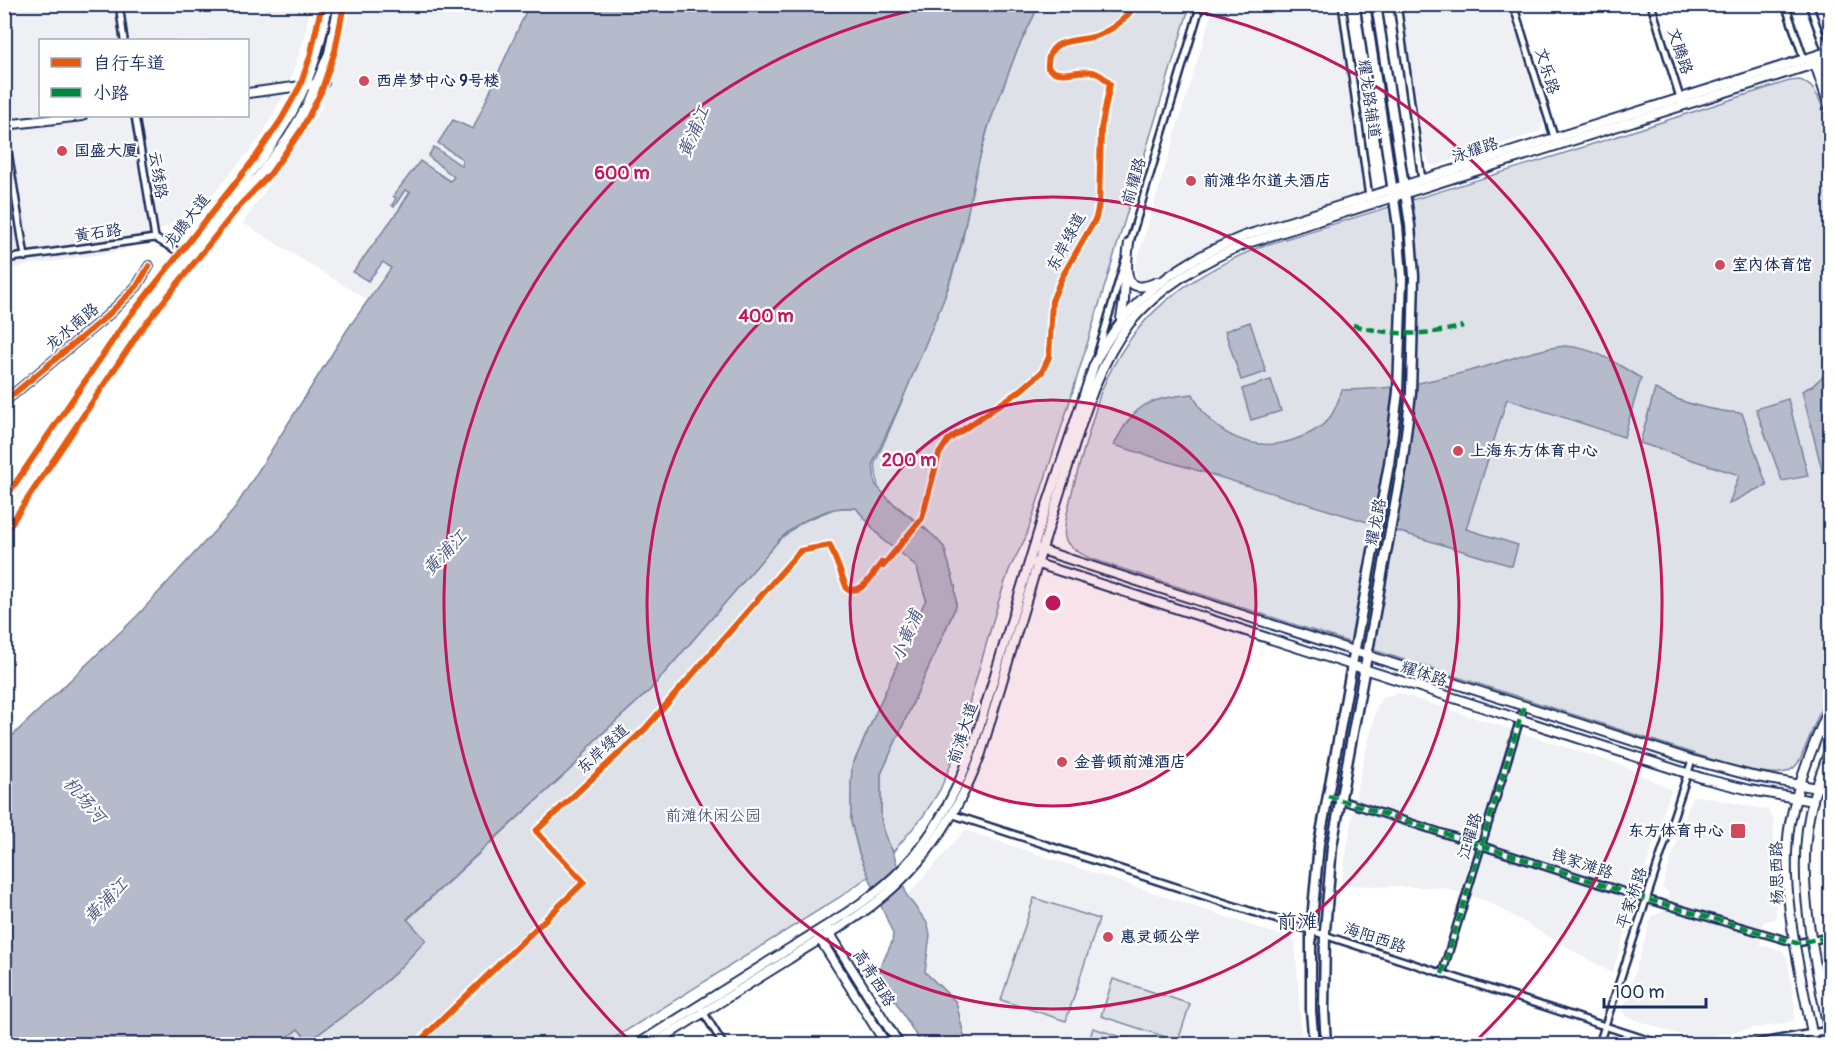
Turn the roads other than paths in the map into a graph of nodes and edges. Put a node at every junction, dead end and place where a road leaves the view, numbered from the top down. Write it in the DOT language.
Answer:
graph roads {
  1 [pos="119,4"];
  2 [pos="328,4"];
  3 [pos="339,4"];
  4 [pos="1201,4"];
  5 [pos="1342,4"];
  6 [pos="1365,4"];
  7 [pos="1376,4"];
  8 [pos="1397,4"];
  9 [pos="1513,4"];
  10 [pos="1651,4"];
  11 [pos="1785,4"];
  12 [pos="1809,4"];
  13 [pos="124,39"];
  14 [pos="1825,57"];
  15 [pos="1804,59"];
  16 [pos="316,84"];
  17 [pos="1830,85"];
  18 [pos="249,93"];
  19 [pos="1682,102"];
  20 [pos="1830,109"];
  21 [pos="74,117"];
  22 [pos="135,117"];
  23 [pos="4,126"];
  24 [pos="1556,142"];
  25 [pos="1422,180"];
  26 [pos="1404,190"];
  27 [pos="1393,194"];
  28 [pos="1369,197"];
  29 [pos="155,238"];
  30 [pos="1129,243"];
  31 [pos="187,256"];
  32 [pos="25,257"];
  33 [pos="4,259"];
  34 [pos="149,266"];
  35 [pos="1123,271"];
  36 [pos="1172,275"];
  37 [pos="1125,291"];
  38 [pos="1155,299"];
  39 [pos="1138,300"];
  40 [pos="1147,305"];
  41 [pos="1120,321"];
  42 [pos="1094,365"];
  43 [pos="1097,381"];
  44 [pos="4,402"];
  45 [pos="4,510"];
  46 [pos="4,524"];
  47 [pos="1038,549"];
  48 [pos="1034,562"];
  49 [pos="1355,651"];
  50 [pos="1367,655"];
  51 [pos="1352,665"];
  52 [pos="1365,669"];
  53 [pos="1524,706"];
  54 [pos="1830,707"];
  55 [pos="1520,720"];
  56 [pos="1830,749"];
  57 [pos="1692,760"];
  58 [pos="1687,774"];
  59 [pos="1800,784"];
  60 [pos="1817,788"];
  61 [pos="1328,796"];
  62 [pos="1796,798"];
  63 [pos="1340,800"];
  64 [pos="1813,801"];
  65 [pos="950,813"];
  66 [pos="1481,846"];
  67 [pos="902,874"];
  68 [pos="1646,899"];
  69 [pos="827,930"];
  70 [pos="1311,931"];
  71 [pos="1324,935"];
  72 [pos="818,936"];
  73 [pos="1830,937"];
  74 [pos="1813,940"];
  75 [pos="1796,943"];
  76 [pos="1442,974"];
  77 [pos="702,1009"];
  78 [pos="1605,1027"];
  79 [pos="1830,1030"];
  80 [pos="1812,1034"];
  81 [pos="1830,1040"];
  82 [pos="638,1044"];
  83 [pos="653,1044"];
  84 [pos="723,1044"];
  85 [pos="886,1044"];
  86 [pos="899,1044"];
  87 [pos="1314,1044"];
  88 [pos="1326,1044"];
  89 [pos="1599,1044"];
  90 [pos="1660,1044"];
  91 [pos="1751,1044"];
  92 [pos="1814,1044"];
  1 -- 13 [label="street"];
  2 -- 16 [label="street, 龙腾大道"];
  3 -- 16 [label="street, 龙腾大道"];
  4 -- 30 [label="street, 前耀路"];
  5 -- 28 [label="street, 耀龙路辅道"];
  6 -- 27 [label="main road, 耀龙路"];
  7 -- 26 [label="main road, 耀龙路"];
  8 -- 25 [label="street"];
  9 -- 24 [label="street, 文乐路"];
  10 -- 19 [label="street, 文腾路"];
  11 -- 15 [label="street"];
  12 -- 14 [label="street"];
  14 -- 15 [label="street"];
  14 -- 15 [label="street, 泳耀路"];
  14 -- 17 [label="street"];
  14 -- 19 [label="street, 泳耀路"];
  14 -- 20 [label="street"];
  15 -- 19 [label="street, 泳耀路"];
  16 -- 18 [label="street"];
  16 -- 31 [label="street, 龙腾大道"];
  19 -- 24 [label="street, 泳耀路"];
  21 -- 23 [label="street"];
  22 -- 29 [label="street, 云绣路"];
  23 -- 32 [label="street"];
  24 -- 25 [label="street, 泳耀路"];
  24 -- 26 [label="street, 泳耀路"];
  25 -- 26 [label="street, 泳耀路"];
  26 -- 27 [label="street, 泳耀路"];
  26 -- 50 [label="main road, 耀龙路"];
  27 -- 28 [label="street, 泳耀路"];
  27 -- 38 [label="street, 泳耀路"];
  27 -- 49 [label="main road, 耀龙路"];
  28 -- 36 [label="street, 泳耀路"];
  29 -- 31 [label="street"];
  29 -- 32 [label="street, 黄石路"];
  30 -- 35 [label="street"];
  31 -- 45 [label="street, 龙腾大道"];
  31 -- 46 [label="street, 龙腾大道"];
  32 -- 33 [label="street, 黄石路"];
  34 -- 44 [label="street, 龙水南路"];
  35 -- 36 [label="street"];
  35 -- 37 [label="street"];
  35 -- 42 [label="street"];
  36 -- 39 [label="street, 泳耀路"];
  37 -- 39 [label="street"];
  37 -- 41 [label="street"];
  38 -- 39 [label="street"];
  38 -- 40 [label="street, 泳耀路"];
  39 -- 41 [label="street, 前滩大道"];
  40 -- 43 [label="street, 前滩大道"];
  41 -- 42 [label="street, 前滩大道"];
  41 -- 43 [label="street"];
  42 -- 47 [label="street, 前滩大道"];
  43 -- 47 [label="street, 前滩大道"];
  47 -- 48 [label="street, 前滩大道"];
  47 -- 49 [label="street, 耀体路"];
  48 -- 51 [label="street, 耀体路"];
  48 -- 65 [label="street, 前滩大道"];
  49 -- 50 [label="street, 耀体路"];
  49 -- 51 [label="main road, 耀龙路"];
  50 -- 52 [label="main road, 耀龙路"];
  50 -- 53 [label="street, 耀体路"];
  51 -- 52 [label="street, 耀体路"];
  51 -- 61 [label="main road, 耀龙路"];
  52 -- 55 [label="street, 耀体路"];
  52 -- 63 [label="main road, 耀龙路"];
  53 -- 55 [label="street, 江曜路"];
  53 -- 57 [label="street, 耀体路"];
  54 -- 59 [label="street, 杨思西路"];
  55 -- 58 [label="street, 耀体路"];
  55 -- 66 [label="street, 江曜路"];
  56 -- 60 [label="street, 杨思西路"];
  57 -- 58 [label="street, 平家桥路"];
  57 -- 59 [label="street, 耀体路"];
  58 -- 62 [label="street, 耀体路"];
  58 -- 68 [label="street, 平家桥路"];
  59 -- 60 [label="street, 耀体路"];
  59 -- 62 [label="street, 杨思西路"];
  60 -- 64 [label="street, 杨思西路"];
  61 -- 63 [label="street, 钱家滩路"];
  61 -- 70 [label="main road, 耀龙路"];
  62 -- 64 [label="street, 耀体路"];
  62 -- 75 [label="street, 杨思西路"];
  63 -- 66 [label="street, 钱家滩路"];
  63 -- 71 [label="main road, 耀龙路"];
  64 -- 74 [label="street, 杨思西路"];
  65 -- 67 [label="street, 前滩大道"];
  65 -- 70 [label="street, 海阳西路"];
  66 -- 68 [label="street, 钱家滩路"];
  66 -- 76 [label="street, 江曜路"];
  67 -- 69 [label="street, 前滩大道"];
  67 -- 69 [label="street, 前滩大道"];
  68 -- 75 [label="street, 钱家滩路"];
  68 -- 78 [label="street, 平家桥路"];
  69 -- 72 [label="street, 前滩大道"];
  69 -- 86 [label="street, 高青西路"];
  70 -- 71 [label="street, 海阳西路"];
  70 -- 87 [label="main road, 耀龙路"];
  71 -- 76 [label="street, 海阳西路"];
  71 -- 88 [label="main road, 耀龙路"];
  72 -- 77 [label="street, 前滩大道"];
  72 -- 85 [label="street, 高青西路"];
  73 -- 74 [label="street, 钱家滩路"];
  74 -- 75 [label="street, 钱家滩路"];
  74 -- 79 [label="street, 杨思西路"];
  75 -- 80 [label="street, 杨思西路"];
  76 -- 78 [label="street, 海阳西路"];
  77 -- 82 [label="street, 前滩大道"];
  77 -- 83 [label="street, 前滩大道"];
  77 -- 84 [label="street"];
  78 -- 89 [label="street, 平家桥路"];
  78 -- 90 [label="street, 海阳西路"];
  79 -- 80 [label="street"];
  79 -- 81 [label="street, 杨思西路"];
  80 -- 91 [label="street"];
  80 -- 92 [label="street, 杨思西路"];
}
